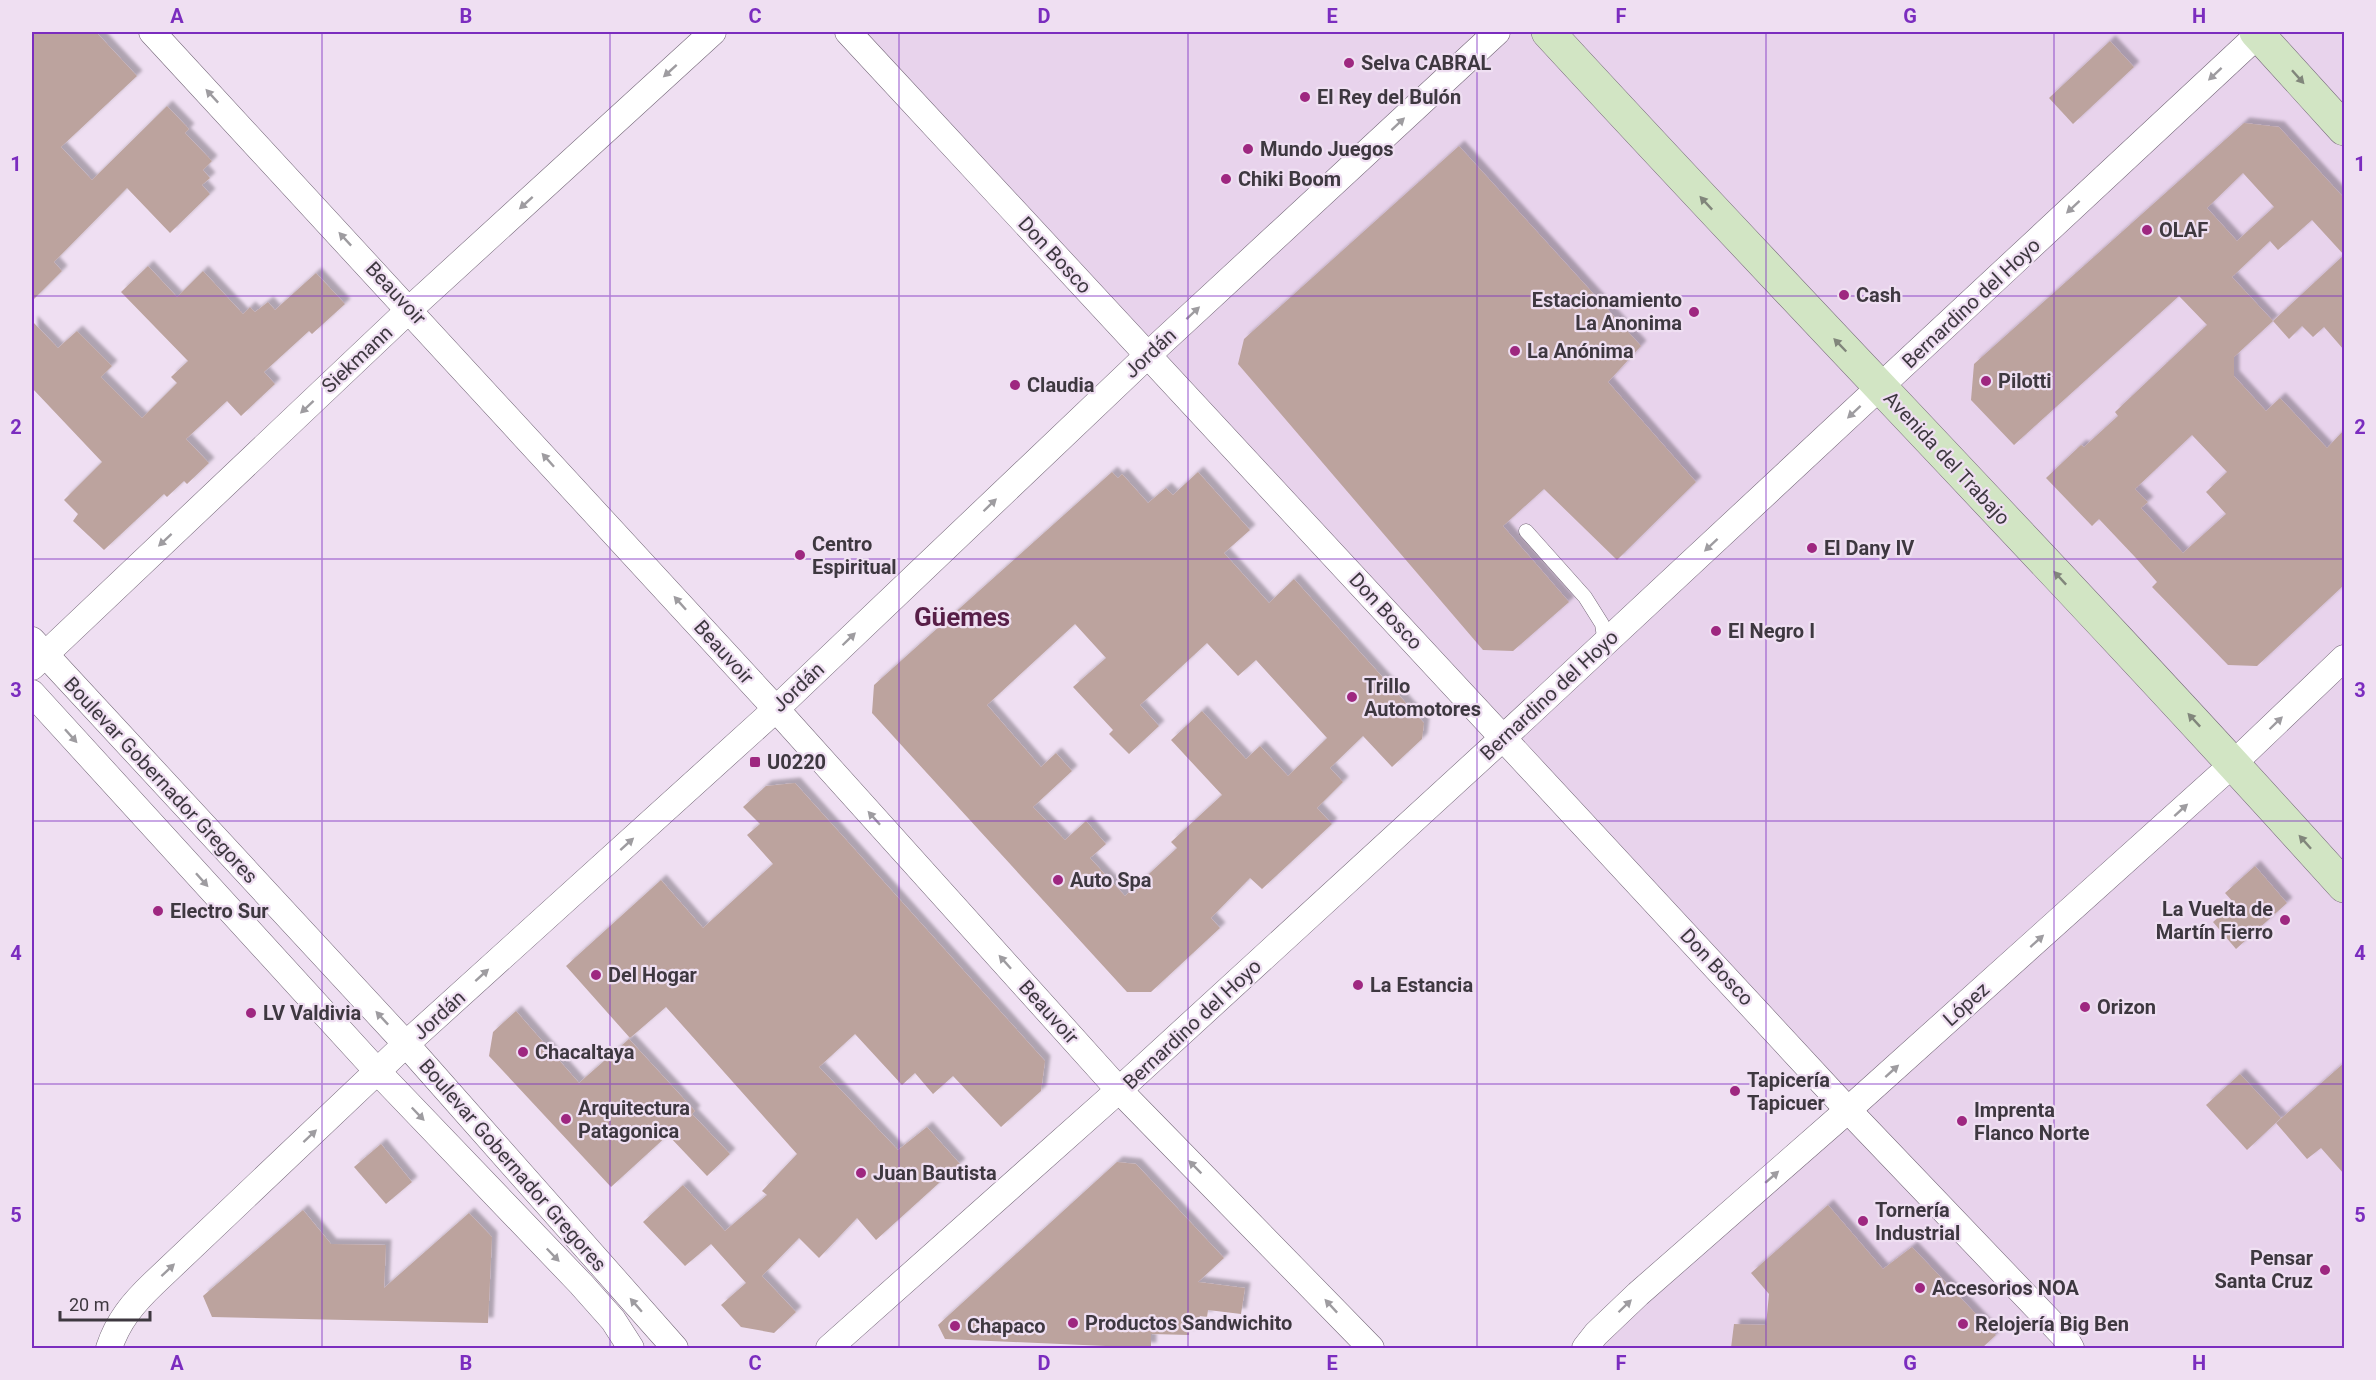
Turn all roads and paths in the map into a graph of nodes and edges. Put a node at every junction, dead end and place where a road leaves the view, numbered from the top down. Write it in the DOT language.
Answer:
graph roads {
  1 [pos="152,32"];
  2 [pos="714,32"];
  3 [pos="848,32"];
  4 [pos="1497,32"];
  5 [pos="1548,32"];
  6 [pos="2258,32"];
  7 [pos="2344,129"];
  8 [pos="410,309"];
  9 [pos="1148,355"];
  10 [pos="1881,387"];
  11 [pos="1526,531"];
  12 [pos="1605,643"];
  13 [pos="36,653"];
  14 [pos="2344,658"];
  15 [pos="32,693"];
  16 [pos="776,709"];
  17 [pos="1504,737"];
  18 [pos="2234,763"];
  19 [pos="2344,886"];
  20 [pos="406,1044"];
  21 [pos="377,1071"];
  22 [pos="1119,1090"];
  23 [pos="1848,1110"];
  24 [pos="2070,1344"];
  25 [pos="109,1348"];
  26 [pos="631,1348"];
  27 [pos="675,1348"];
  28 [pos="829,1348"];
  29 [pos="1371,1348"];
  30 [pos="1585,1348"];
  8 -- 1 [label="street, Beauvoir, one-way"];
  2 -- 8 [label="street, Siekmann, one-way"];
  3 -- 9 [label="street, Don Bosco"];
  9 -- 4 [label="street, Jordán, one-way"];
  10 -- 5 [label="street, Avenida del Trabajo, one-way"];
  6 -- 7 [label="street, one-way"];
  6 -- 10 [label="street, Bernardino del Hoyo, one-way"];
  8 -- 13 [label="street, Siekmann, one-way"];
  16 -- 8 [label="street, Beauvoir, one-way"];
  16 -- 9 [label="street, Jordán, one-way"];
  9 -- 17 [label="street, Don Bosco"];
  10 -- 12 [label="street, Bernardino del Hoyo, one-way"];
  18 -- 10 [label="street, Avenida del Trabajo, one-way"];
  11 -- 12 [label="lane"];
  12 -- 17 [label="street, Bernardino del Hoyo"];
  20 -- 13 [label="street, Boulevar Gobernador Gregores, one-way"];
  18 -- 14 [label="street, López, one-way"];
  15 -- 21 [label="street, Boulevar Gobernador Gregores, one-way"];
  20 -- 16 [label="street, Jordán, one-way"];
  22 -- 16 [label="street, Beauvoir, one-way"];
  17 -- 22 [label="street, Bernardino del Hoyo"];
  17 -- 23 [label="street, Don Bosco"];
  19 -- 18 [label="street, Avenida del Trabajo, one-way"];
  23 -- 18 [label="street, López, one-way"];
  20 -- 21 [label="street, Jordán"];
  27 -- 20 [label="street, Boulevar Gobernador Gregores, one-way"];
  25 -- 21 [label="street, Jordán, one-way"];
  21 -- 26 [label="street, Boulevar Gobernador Gregores, one-way"];
  22 -- 28 [label="street, Bernardino del Hoyo"];
  29 -- 22 [label="street, Beauvoir, one-way"];
  23 -- 24 [label="street, Don Bosco"];
  30 -- 23 [label="street, López, one-way"];
}
